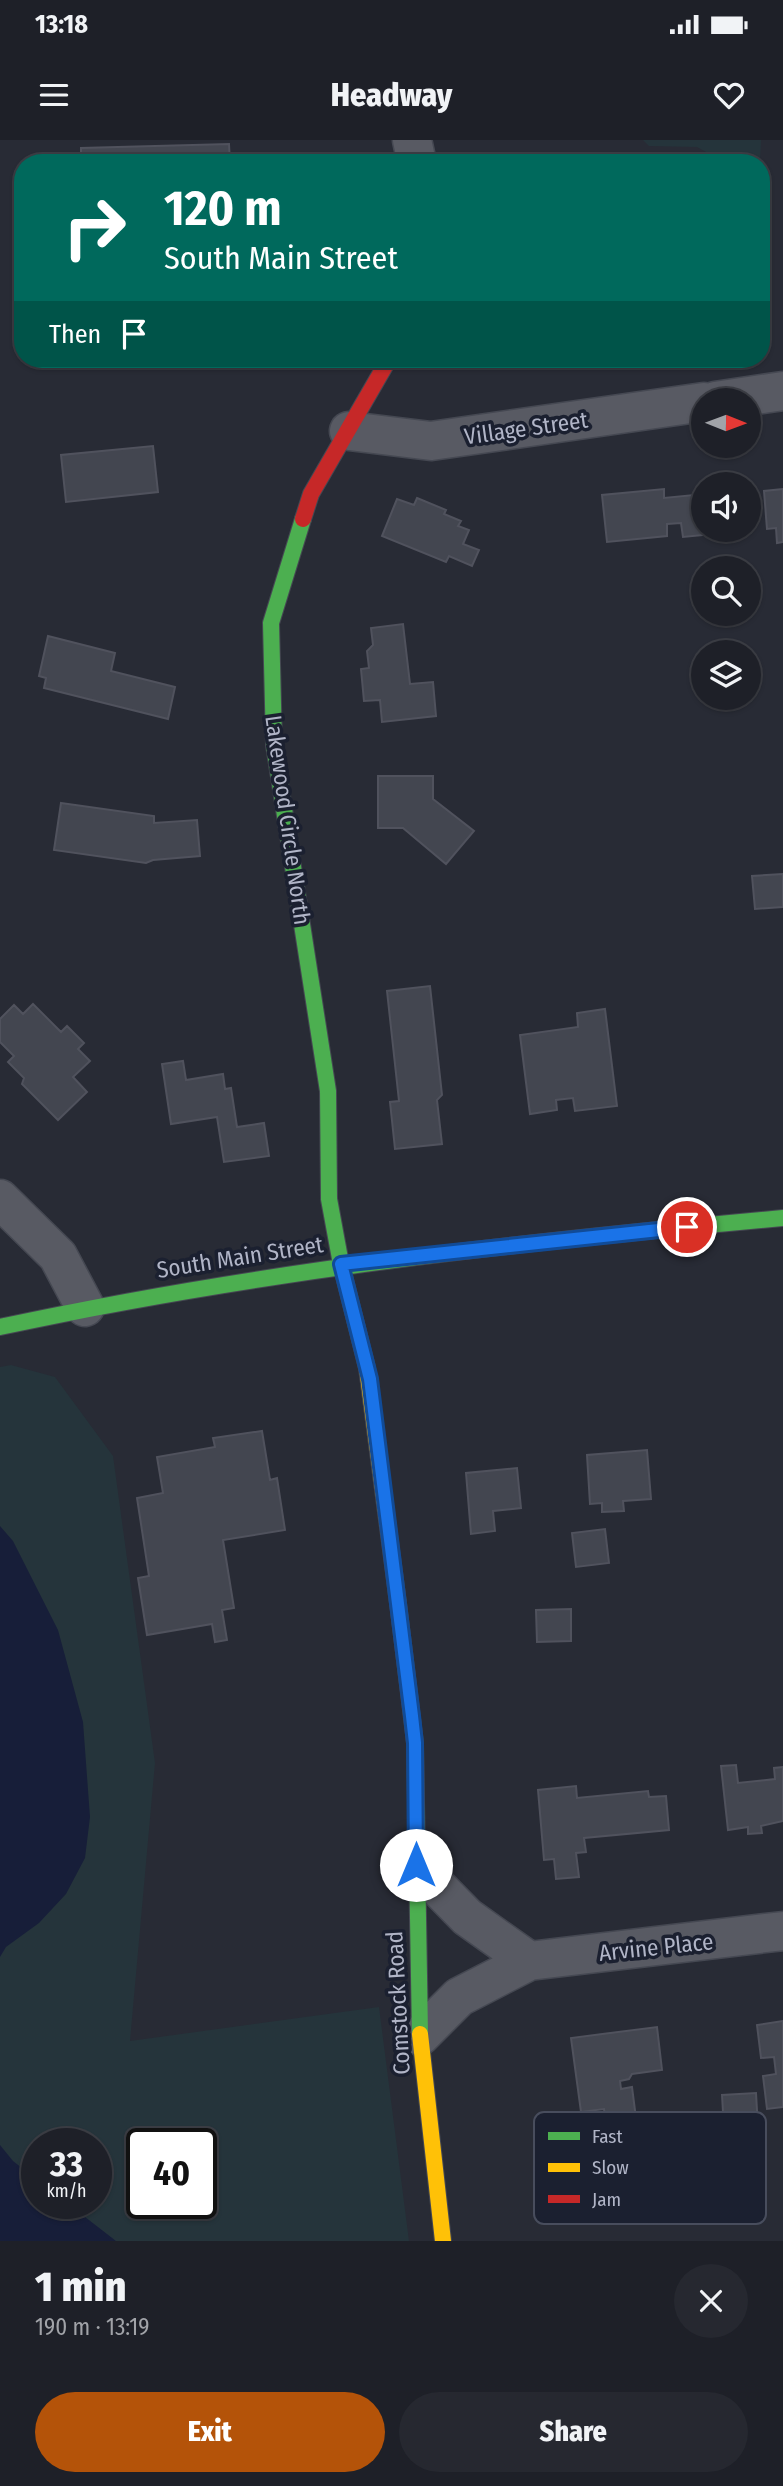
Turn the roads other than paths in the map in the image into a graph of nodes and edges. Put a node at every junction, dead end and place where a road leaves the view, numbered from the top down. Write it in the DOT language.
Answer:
graph roads {
  1 [pos="384,368"];
  2 [pos="783,391"];
  3 [pos="761,394"];
  4 [pos="691,404"];
  5 [pos="349,431"];
  6 [pos="0,1199"];
  7 [pos="783,1218"];
  8 [pos="341,1264"];
  9 [pos="85,1307"];
  10 [pos="0,1327"];
  11 [pos="416,1865"];
  12 [pos="783,1931"];
  13 [pos="529,1961"];
  14 [pos="419,2036"];
  15 [pos="443,2241"];
  1 -- 5 [label="street, Lakewood Circle North"];
  2 -- 3 [label="street"];
  4 -- 5 [label="street, Village Street"];
  5 -- 8 [label="street, Lakewood Circle North"];
  6 -- 9 [label="street"];
  7 -- 8 [label="street, South Main Street"];
  8 -- 9 [label="street, South Main Street"];
  8 -- 11 [label="street, Comstock Road"];
  9 -- 10 [label="street, South Main Street"];
  11 -- 13 [label="street"];
  11 -- 14 [label="street, Comstock Road"];
  12 -- 13 [label="street, Arvine Place"];
  13 -- 14 [label="street, Arvine Place"];
  14 -- 15 [label="street, Comstock Road"];
}
